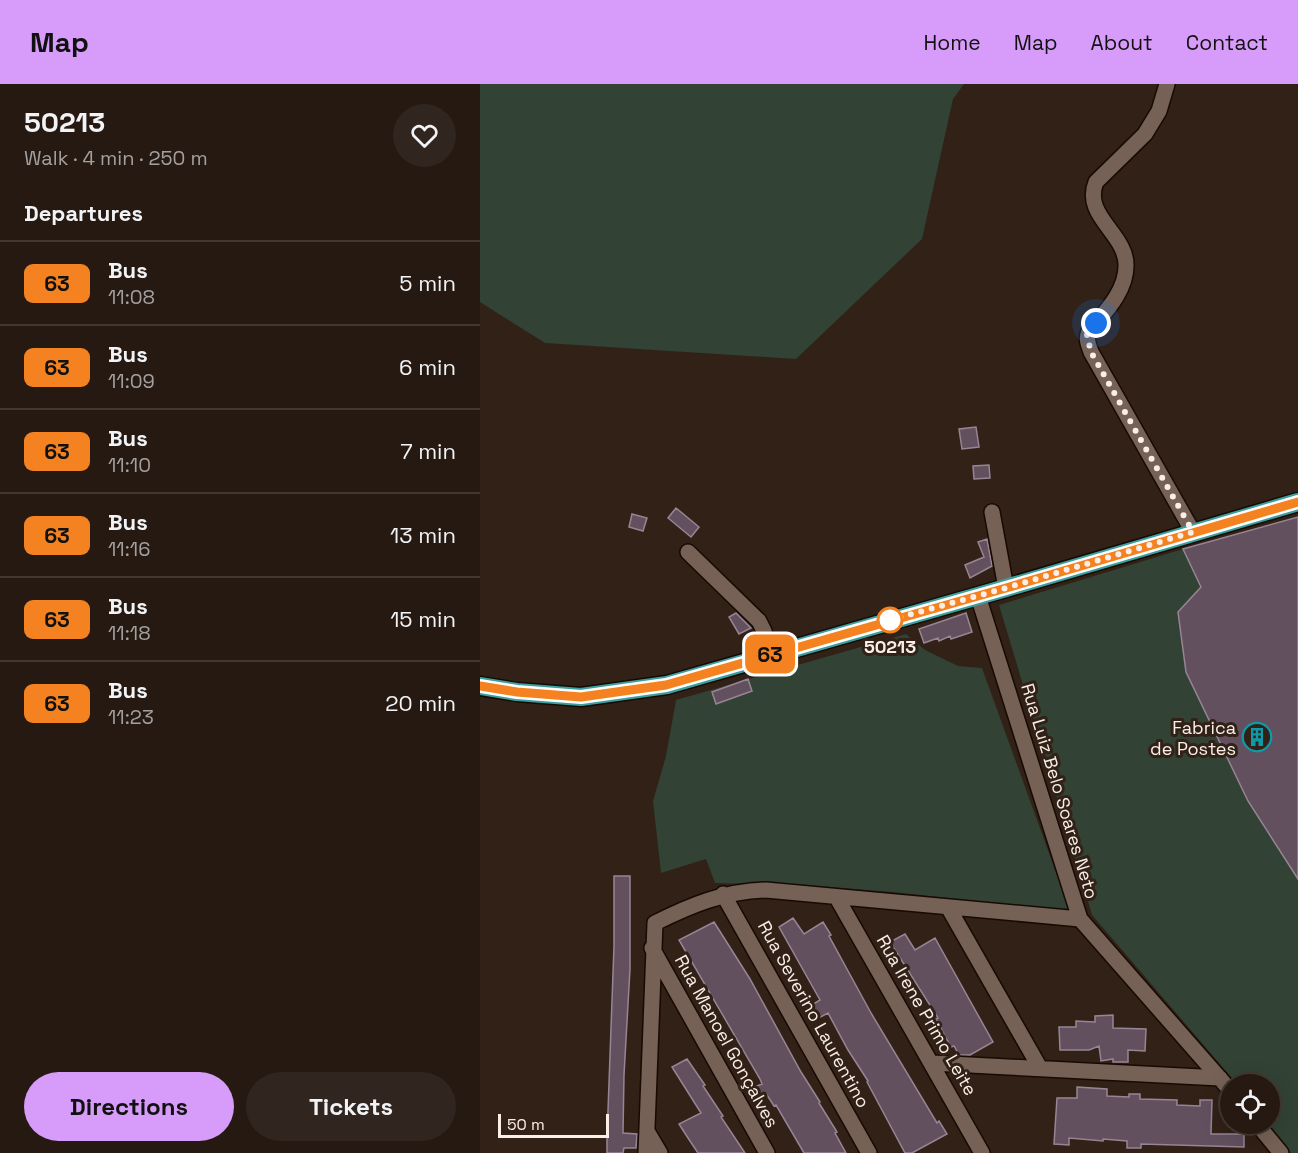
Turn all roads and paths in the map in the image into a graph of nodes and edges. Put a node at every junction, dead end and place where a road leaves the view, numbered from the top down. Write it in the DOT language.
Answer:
graph roads {
  1 [pos="1167,84"];
  2 [pos="1298,502"];
  3 [pos="992,512"];
  4 [pos="1193,532"];
  5 [pos="688,552"];
  6 [pos="1006,588"];
  7 [pos="978,596"];
  8 [pos="770,654"];
  9 [pos="480,686"];
  10 [pos="723,894"];
  11 [pos="837,898"];
  12 [pos="948,907"];
  13 [pos="1080,919"];
  14 [pos="652,948"];
  15 [pos="932,1063"];
  16 [pos="1040,1068"];
  17 [pos="1220,1078"];
  18 [pos="647,1131"];
  19 [pos="1265,1134"];
  20 [pos="646,1153"];
  21 [pos="660,1153"];
  22 [pos="767,1153"];
  23 [pos="869,1153"];
  24 [pos="981,1153"];
  25 [pos="1281,1153"];
  1 -- 4 [label="street"];
  2 -- 4 [label="main road"];
  3 -- 6 [label="street"];
  4 -- 6 [label="main road"];
  5 -- 8 [label="street"];
  6 -- 7 [label="main road"];
  7 -- 8 [label="main road"];
  7 -- 13 [label="street, Rua Luiz Belo Soares Neto"];
  8 -- 9 [label="main road"];
  10 -- 11 [label="street"];
  10 -- 14 [label="street"];
  10 -- 23 [label="street, Rua Severino Laurentino"];
  11 -- 12 [label="street"];
  11 -- 15 [label="street, Rua Irene Primo Leite"];
  12 -- 13 [label="street"];
  12 -- 16 [label="street"];
  13 -- 17 [label="street, Rua Luiz Belo Soares Neto"];
  14 -- 18 [label="street"];
  14 -- 22 [label="street, Rua Manoel Gonçalves"];
  15 -- 16 [label="street"];
  15 -- 24 [label="street, Rua Irene Primo Leite"];
  16 -- 17 [label="street"];
  18 -- 20 [label="street"];
  18 -- 21 [label="street"];
  19 -- 25 [label="street"];
}
